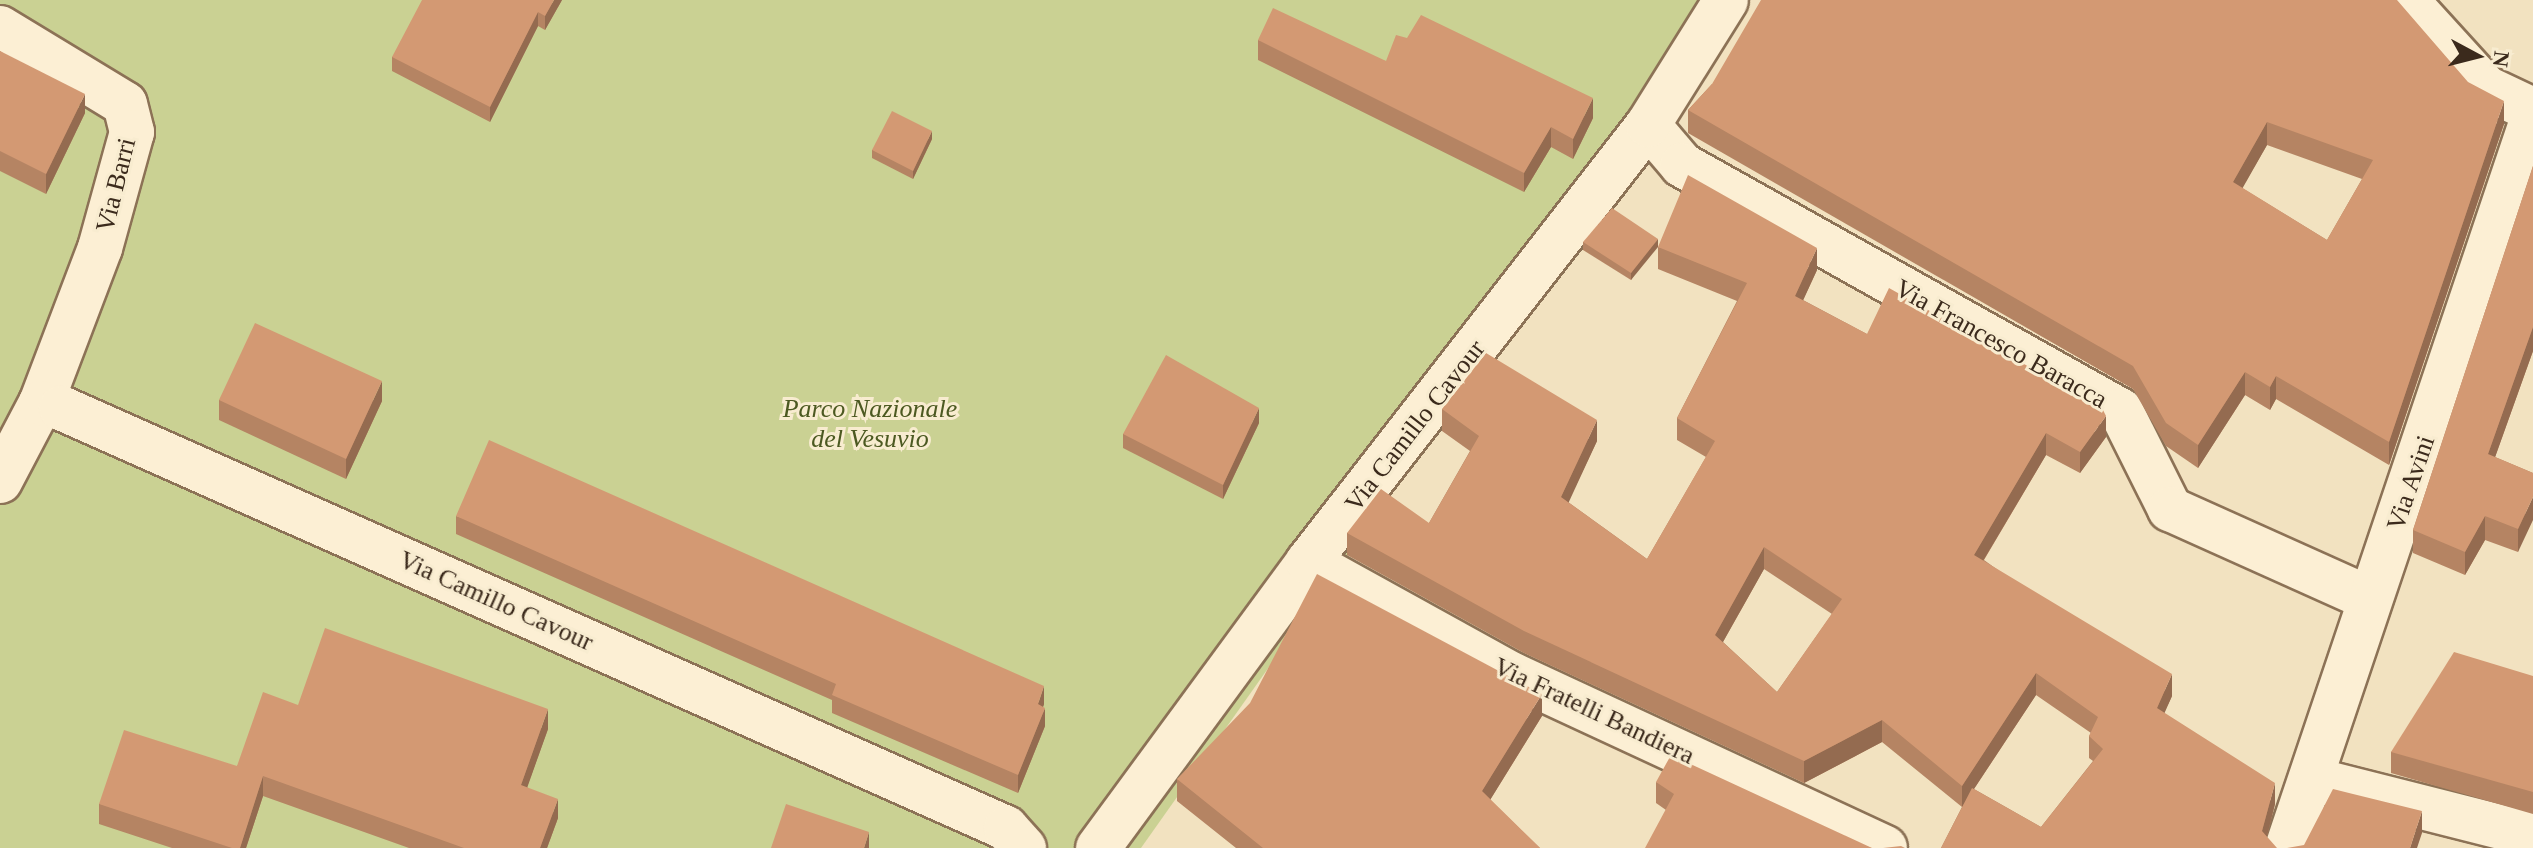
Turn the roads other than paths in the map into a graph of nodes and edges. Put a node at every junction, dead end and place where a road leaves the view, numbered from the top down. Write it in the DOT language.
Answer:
graph roads {
  1 [pos="1726,0"];
  2 [pos="2406,0"];
  3 [pos="0,28"];
  4 [pos="2533,110"];
  5 [pos="2533,117"];
  6 [pos="1648,125"];
  7 [pos="41,403"];
  8 [pos="0,481"];
  9 [pos="1308,562"];
  10 [pos="2370,599"];
  11 [pos="2311,779"];
  12 [pos="2533,835"];
  13 [pos="1024,848"];
  14 [pos="1098,848"];
  15 [pos="1885,848"];
  16 [pos="2287,848"];
  1 -- 6 [label="street, Via Camillo Cavour"];
  2 -- 4 [label="street"];
  3 -- 7 [label="street, Via Barri"];
  5 -- 10 [label="street, Via Avini"];
  6 -- 9 [label="street, Via Camillo Cavour"];
  6 -- 10 [label="street, Via Francesco Baracca"];
  7 -- 8 [label="street"];
  7 -- 13 [label="street, Via Camillo Cavour"];
  9 -- 14 [label="street, Via Camillo Cavour"];
  9 -- 15 [label="street, Via Fratelli Bandiera"];
  10 -- 11 [label="street, Via Avini"];
  11 -- 12 [label="street"];
  11 -- 16 [label="street, Via Avini"];
}
